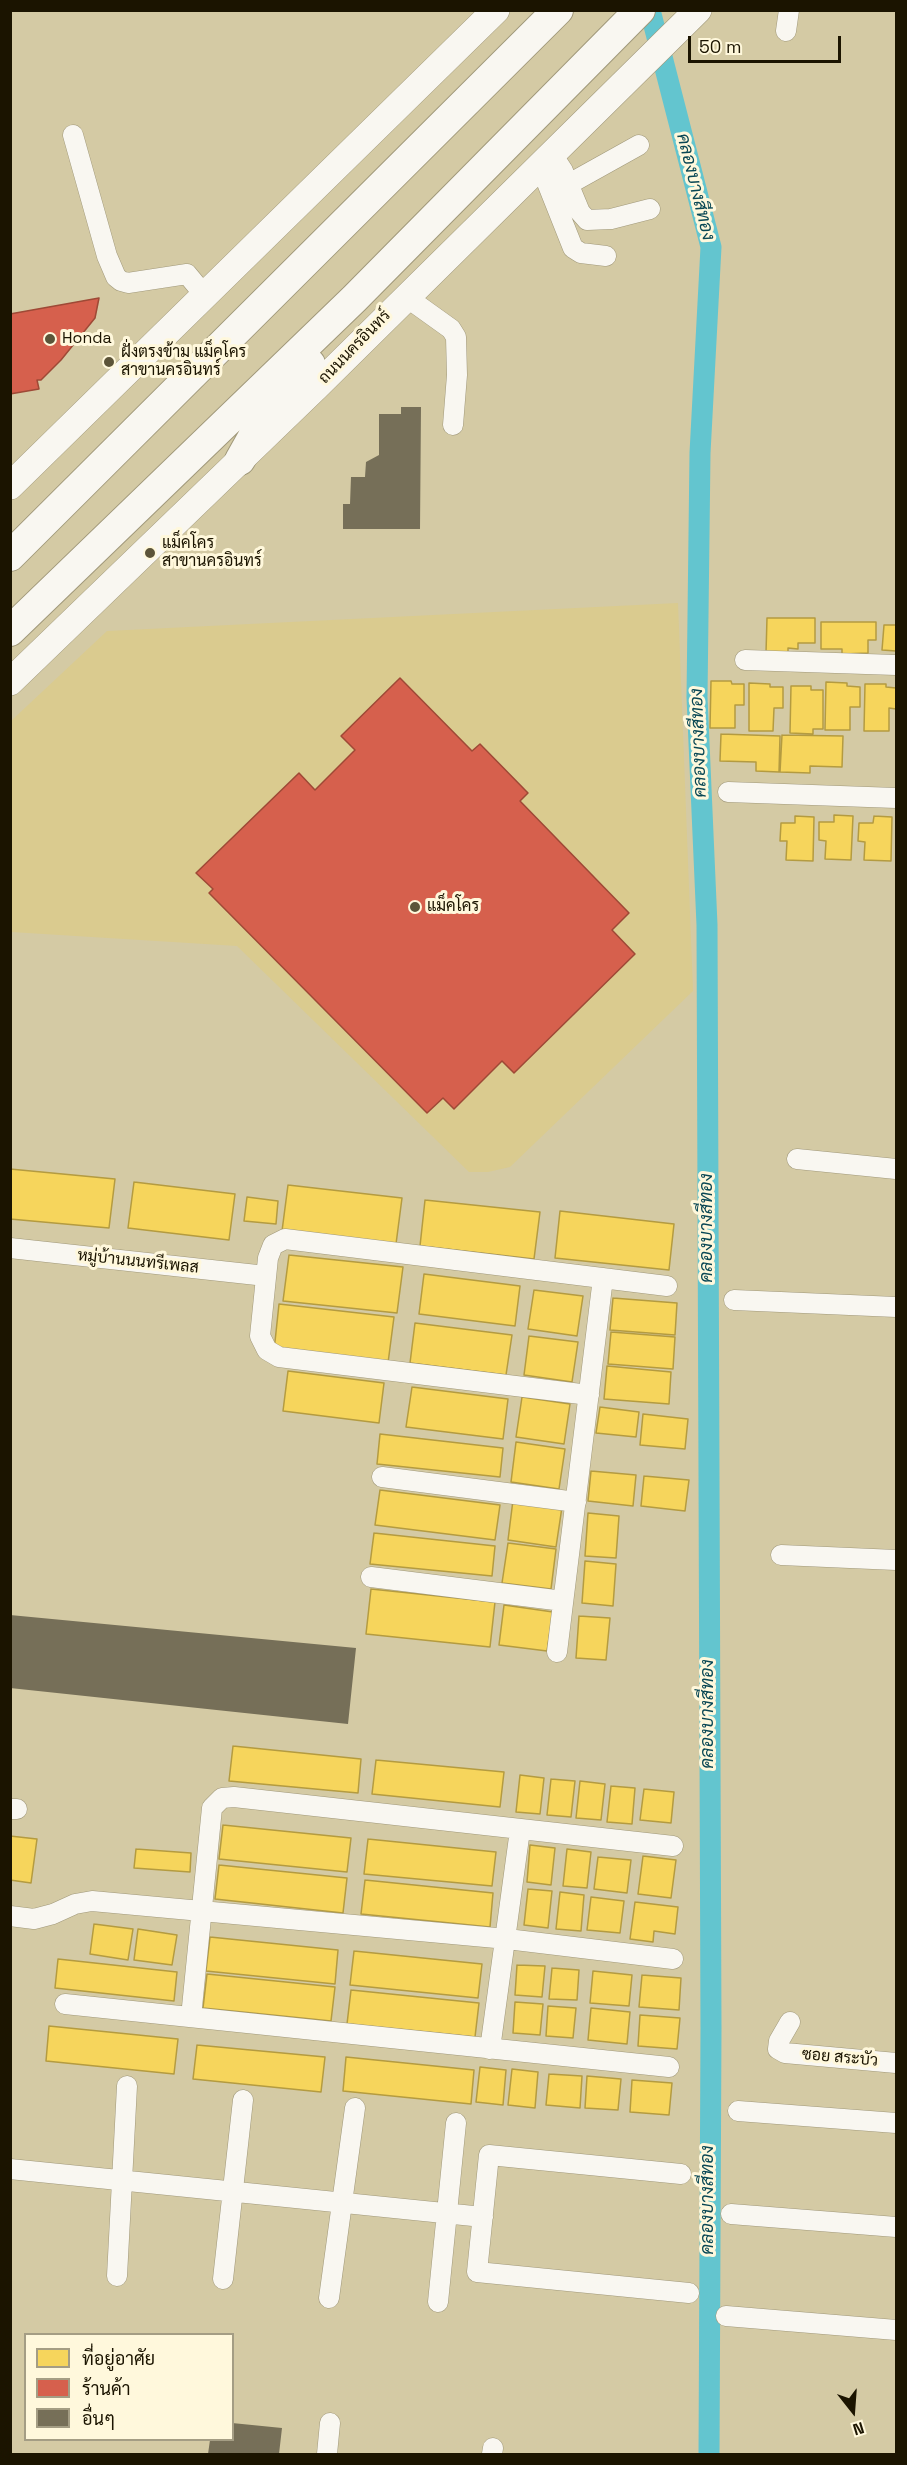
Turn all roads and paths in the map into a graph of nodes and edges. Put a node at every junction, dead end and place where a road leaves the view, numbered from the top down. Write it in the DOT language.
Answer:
graph roads {
  1 [pos="496,10"];
  2 [pos="558,10"];
  3 [pos="640,10"];
  4 [pos="789,10"];
  5 [pos="694,14"];
  6 [pos="786,31"];
  7 [pos="73,135"];
  8 [pos="639,145"];
  9 [pos="546,160"];
  10 [pos="569,184"];
  11 [pos="650,209"];
  12 [pos="606,256"];
  13 [pos="405,296"];
  14 [pos="206,297"];
  15 [pos="354,299"];
  16 [pos="453,425"];
  17 [pos="240,460"];
  18 [pos="10,486"];
  19 [pos="10,556"];
  20 [pos="10,631"];
  21 [pos="744,660"];
  22 [pos="897,664"];
  23 [pos="10,682"];
  24 [pos="728,792"];
  25 [pos="897,798"];
  26 [pos="797,1159"];
  27 [pos="897,1168"];
  28 [pos="10,1248"];
  29 [pos="266,1276"];
  30 [pos="603,1278"];
  31 [pos="667,1286"];
  32 [pos="734,1300"];
  33 [pos="897,1307"];
  34 [pos="589,1395"];
  35 [pos="382,1477"];
  36 [pos="576,1502"];
  37 [pos="781,1555"];
  38 [pos="897,1560"];
  39 [pos="371,1577"];
  40 [pos="563,1601"];
  41 [pos="557,1652"];
  42 [pos="520,1830"];
  43 [pos="673,1846"];
  44 [pos="201,1912"];
  45 [pos="10,1916"];
  46 [pos="507,1938"];
  47 [pos="673,1959"];
  48 [pos="65,2004"];
  49 [pos="191,2018"];
  50 [pos="790,2022"];
  51 [pos="490,2049"];
  52 [pos="897,2063"];
  53 [pos="669,2067"];
  54 [pos="127,2086"];
  55 [pos="243,2100"];
  56 [pos="355,2108"];
  57 [pos="738,2111"];
  58 [pos="456,2122"];
  59 [pos="897,2123"];
  60 [pos="10,2169"];
  61 [pos="681,2174"];
  62 [pos="122,2180"];
  63 [pos="233,2192"];
  64 [pos="342,2203"];
  65 [pos="447,2213"];
  66 [pos="731,2214"];
  67 [pos="483,2217"];
  68 [pos="897,2227"];
  69 [pos="117,2276"];
  70 [pos="223,2279"];
  71 [pos="689,2293"];
  72 [pos="329,2298"];
  73 [pos="438,2302"];
  74 [pos="726,2316"];
  75 [pos="897,2330"];
  76 [pos="330,2423"];
  77 [pos="327,2454"];
  1 -- 14 [label="main road"];
  2 -- 19 [label="main road"];
  3 -- 15 [label="main road, ถนนนครอินทร์"];
  4 -- 6 [label="street"];
  5 -- 9 [label="main road, ถนนนครอินทร์"];
  7 -- 14 [label="street"];
  8 -- 10 [label="street"];
  9 -- 10 [label="street"];
  9 -- 12 [label="street"];
  9 -- 13 [label="main road, ถนนนครอินทร์"];
  10 -- 11 [label="street"];
  13 -- 16 [label="street"];
  13 -- 17 [label="main road, ถนนนครอินทร์"];
  14 -- 18 [label="main road"];
  15 -- 17 [label="main road"];
  15 -- 20 [label="main road, ถนนนครอินทร์"];
  17 -- 23 [label="main road, ถนนนครอินทร์"];
  21 -- 22 [label="street"];
  24 -- 25 [label="street"];
  26 -- 27 [label="street"];
  28 -- 29 [label="street, หมู่บ้านนนทรีเพลส"];
  29 -- 30 [label="street"];
  29 -- 34 [label="street"];
  30 -- 31 [label="street"];
  30 -- 34 [label="street"];
  32 -- 33 [label="street"];
  34 -- 36 [label="street"];
  35 -- 36 [label="street"];
  36 -- 40 [label="street"];
  37 -- 38 [label="street"];
  39 -- 40 [label="street"];
  40 -- 41 [label="street"];
  42 -- 43 [label="street"];
  42 -- 44 [label="street"];
  42 -- 46 [label="street"];
  44 -- 45 [label="street"];
  44 -- 46 [label="street"];
  44 -- 49 [label="street"];
  46 -- 47 [label="street"];
  46 -- 51 [label="street"];
  48 -- 49 [label="street"];
  49 -- 51 [label="street"];
  50 -- 52 [label="street, ซอย สระบัว"];
  51 -- 53 [label="street"];
  54 -- 62 [label="street"];
  55 -- 63 [label="street"];
  56 -- 64 [label="street"];
  57 -- 59 [label="street"];
  58 -- 65 [label="street"];
  60 -- 62 [label="street"];
  61 -- 67 [label="street"];
  62 -- 63 [label="street"];
  62 -- 69 [label="street"];
  63 -- 64 [label="street"];
  63 -- 70 [label="street"];
  64 -- 65 [label="street"];
  64 -- 72 [label="street"];
  65 -- 67 [label="street"];
  65 -- 73 [label="street"];
  66 -- 68 [label="street"];
  67 -- 71 [label="street"];
  74 -- 75 [label="street"];
  76 -- 77 [label="street"];
}
